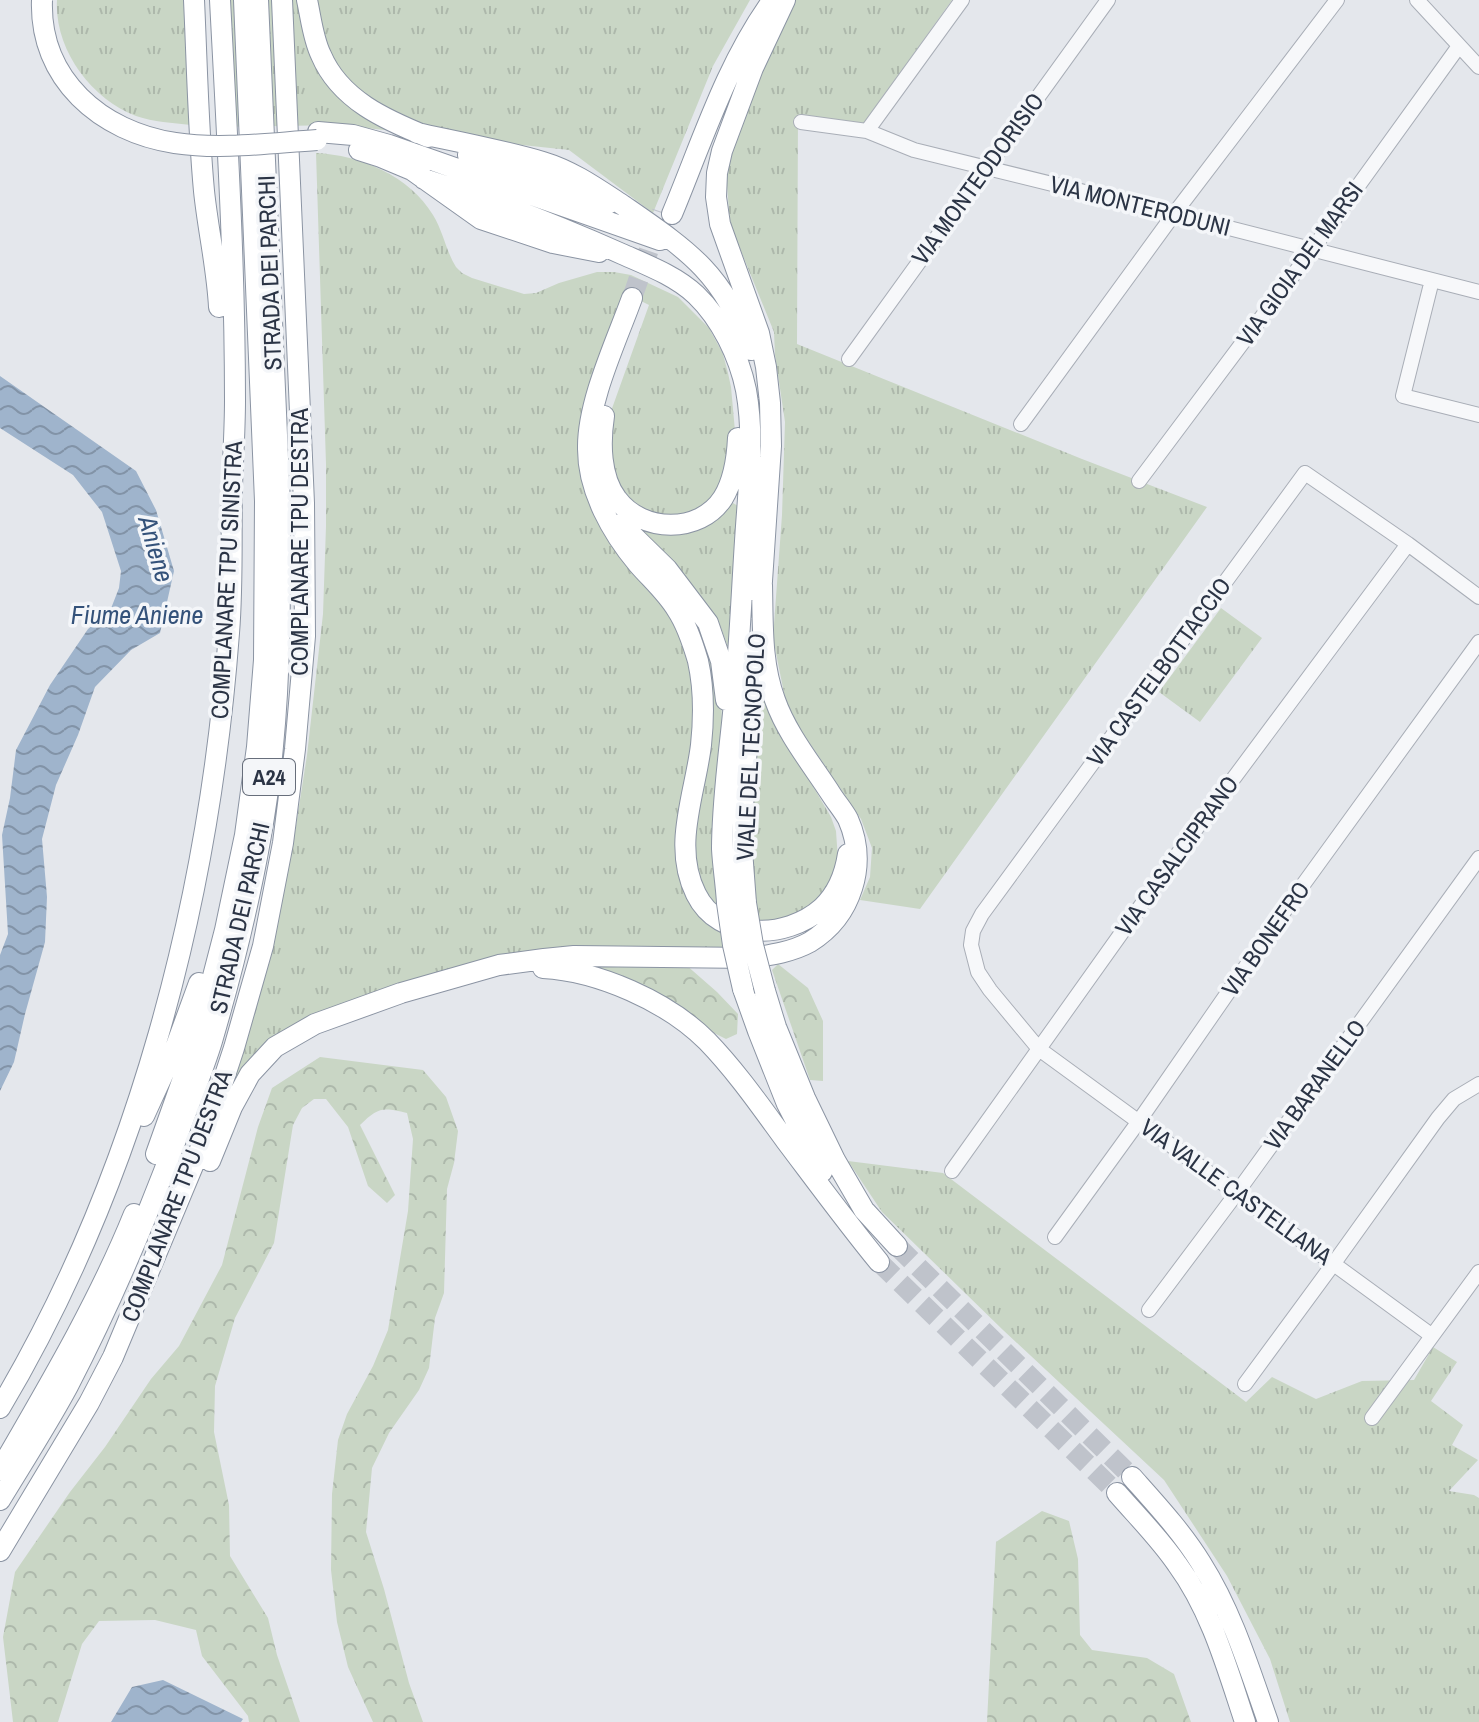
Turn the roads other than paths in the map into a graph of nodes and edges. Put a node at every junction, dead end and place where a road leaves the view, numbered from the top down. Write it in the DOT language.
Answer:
graph roads {
  1 [pos="42,0"];
  2 [pos="50,0"];
  3 [pos="194,0"];
  4 [pos="220,0"];
  5 [pos="244,0"];
  6 [pos="258,0"];
  7 [pos="282,0"];
  8 [pos="307,0"];
  9 [pos="757,0"];
  10 [pos="773,0"];
  11 [pos="785,0"];
  12 [pos="962,0"];
  13 [pos="1108,0"];
  14 [pos="1337,0"];
  15 [pos="1417,0"];
  16 [pos="1459,46"];
  17 [pos="1479,67"];
  18 [pos="801,122"];
  19 [pos="867,131"];
  20 [pos="318,136"];
  21 [pos="986,167"];
  22 [pos="1174,214"];
  23 [pos="1312,250"];
  24 [pos="687,251"];
  25 [pos="1432,280"];
  26 [pos="1479,292"];
  27 [pos="849,359"];
  28 [pos="739,366"];
  29 [pos="770,403"];
  30 [pos="1479,415"];
  31 [pos="1021,424"];
  32 [pos="1139,481"];
  33 [pos="232,491"];
  34 [pos="598,497"];
  35 [pos="1408,544"];
  36 [pos="762,585"];
  37 [pos="1479,597"];
  38 [pos="1479,642"];
  39 [pos="730,739"];
  40 [pos="847,818"];
  41 [pos="245,835"];
  42 [pos="1479,858"];
  43 [pos="737,903"];
  44 [pos="751,931"];
  45 [pos="499,965"];
  46 [pos="1039,1049"];
  47 [pos="1479,1084"];
  48 [pos="1139,1121"];
  49 [pos="952,1171"];
  50 [pos="1236,1194"];
  51 [pos="849,1225"];
  52 [pos="1055,1237"];
  53 [pos="84,1246"];
  54 [pos="897,1246"];
  55 [pos="879,1262"];
  56 [pos="1334,1263"];
  57 [pos="1479,1272"];
  58 [pos="1465,1291"];
  59 [pos="1479,1301"];
  60 [pos="1149,1310"];
  61 [pos="1431,1335"];
  62 [pos="113,1357"];
  63 [pos="1245,1384"];
  64 [pos="0,1408"];
  65 [pos="1372,1418"];
  66 [pos="0,1470"];
  67 [pos="1132,1477"];
  68 [pos="1117,1493"];
  69 [pos="0,1500"];
  70 [pos="4,1546"];
  71 [pos="1245,1722"];
  72 [pos="1268,1722"];
  1 -- 20 [label="highway, bridge"];
  2 -- 20 [label="highway"];
  3 -- 33 [label="highway"];
  4 -- 33 [label="highway, COMPLANARE TPU SINISTRA"];
  5 -- 41 [label="highway, STRADA DEI PARCHI / A24"];
  6 -- 69 [label="highway, STRADA DEI PARCHI / A24"];
  7 -- 62 [label="highway, COMPLANARE TPU DESTRA"];
  8 -- 24 [label="highway"];
  9 -- 10 [label="highway"];
  11 -- 29 [label="highway"];
  12 -- 19 [label="street"];
  13 -- 21 [label="street, VIA MONTEODORISIO"];
  14 -- 22 [label="street"];
  15 -- 16 [label="street"];
  16 -- 17 [label="street"];
  16 -- 23 [label="street, VIA GIOIA DEI MARSI"];
  18 -- 19 [label="street, VIA MONTERODUNI"];
  19 -- 21 [label="street, VIA MONTERODUNI"];
  20 -- 24 [label="highway"];
  20 -- 28 [label="highway"];
  21 -- 22 [label="street, VIA MONTERODUNI"];
  21 -- 27 [label="street, VIA MONTEODORISIO"];
  22 -- 23 [label="street, VIA MONTERODUNI"];
  22 -- 31 [label="street"];
  23 -- 25 [label="street, VIA MONTERODUNI"];
  23 -- 32 [label="street, VIA GIOIA DEI MARSI"];
  24 -- 29 [label="highway"];
  25 -- 26 [label="street, VIA MONTERODUNI"];
  25 -- 30 [label="street"];
  28 -- 34 [label="highway"];
  28 -- 39 [label="highway"];
  29 -- 36 [label="highway, VIALE DEL TECNOPOLO"];
  33 -- 53 [label="highway, COMPLANARE TPU SINISTRA"];
  34 -- 39 [label="highway"];
  34 -- 44 [label="highway"];
  35 -- 37 [label="street, VIA CASTELBOTTACCIO"];
  35 -- 46 [label="street, VIA CASALCIPRANO"];
  35 -- 46 [label="street, VIA CASTELBOTTACCIO"];
  36 -- 40 [label="highway"];
  36 -- 43 [label="highway, VIALE DEL TECNOPOLO"];
  38 -- 48 [label="street, VIA BONEFRO"];
  39 -- 43 [label="highway, VIALE DEL TECNOPOLO"];
  40 -- 44 [label="highway"];
  40 -- 45 [label="highway"];
  41 -- 53 [label="highway"];
  41 -- 66 [label="highway, STRADA DEI PARCHI / A24"];
  42 -- 50 [label="street, VIA BARANELLO"];
  43 -- 44 [label="highway, VIALE DEL TECNOPOLO, bridge"];
  43 -- 51 [label="highway, VIALE DEL TECNOPOLO, bridge"];
  44 -- 54 [label="highway, VIALE DEL TECNOPOLO, bridge"];
  45 -- 51 [label="highway"];
  45 -- 62 [label="highway"];
  46 -- 48 [label="street, VIA VALLE CASTELLANA"];
  46 -- 49 [label="street, VIA CASALCIPRANO"];
  47 -- 56 [label="street"];
  48 -- 50 [label="street, VIA VALLE CASTELLANA"];
  48 -- 52 [label="street, VIA BONEFRO"];
  50 -- 56 [label="street, VIA VALLE CASTELLANA"];
  50 -- 60 [label="street, VIA BARANELLO"];
  51 -- 55 [label="highway"];
  53 -- 64 [label="highway, COMPLANARE TPU SINISTRA"];
  56 -- 61 [label="street, VIA VALLE CASTELLANA"];
  56 -- 63 [label="street"];
  57 -- 58 [label="street"];
  58 -- 59 [label="street"];
  58 -- 61 [label="street"];
  61 -- 65 [label="street"];
  62 -- 70 [label="highway, COMPLANARE TPU DESTRA"];
  67 -- 72 [label="highway"];
  68 -- 71 [label="highway"];
}
